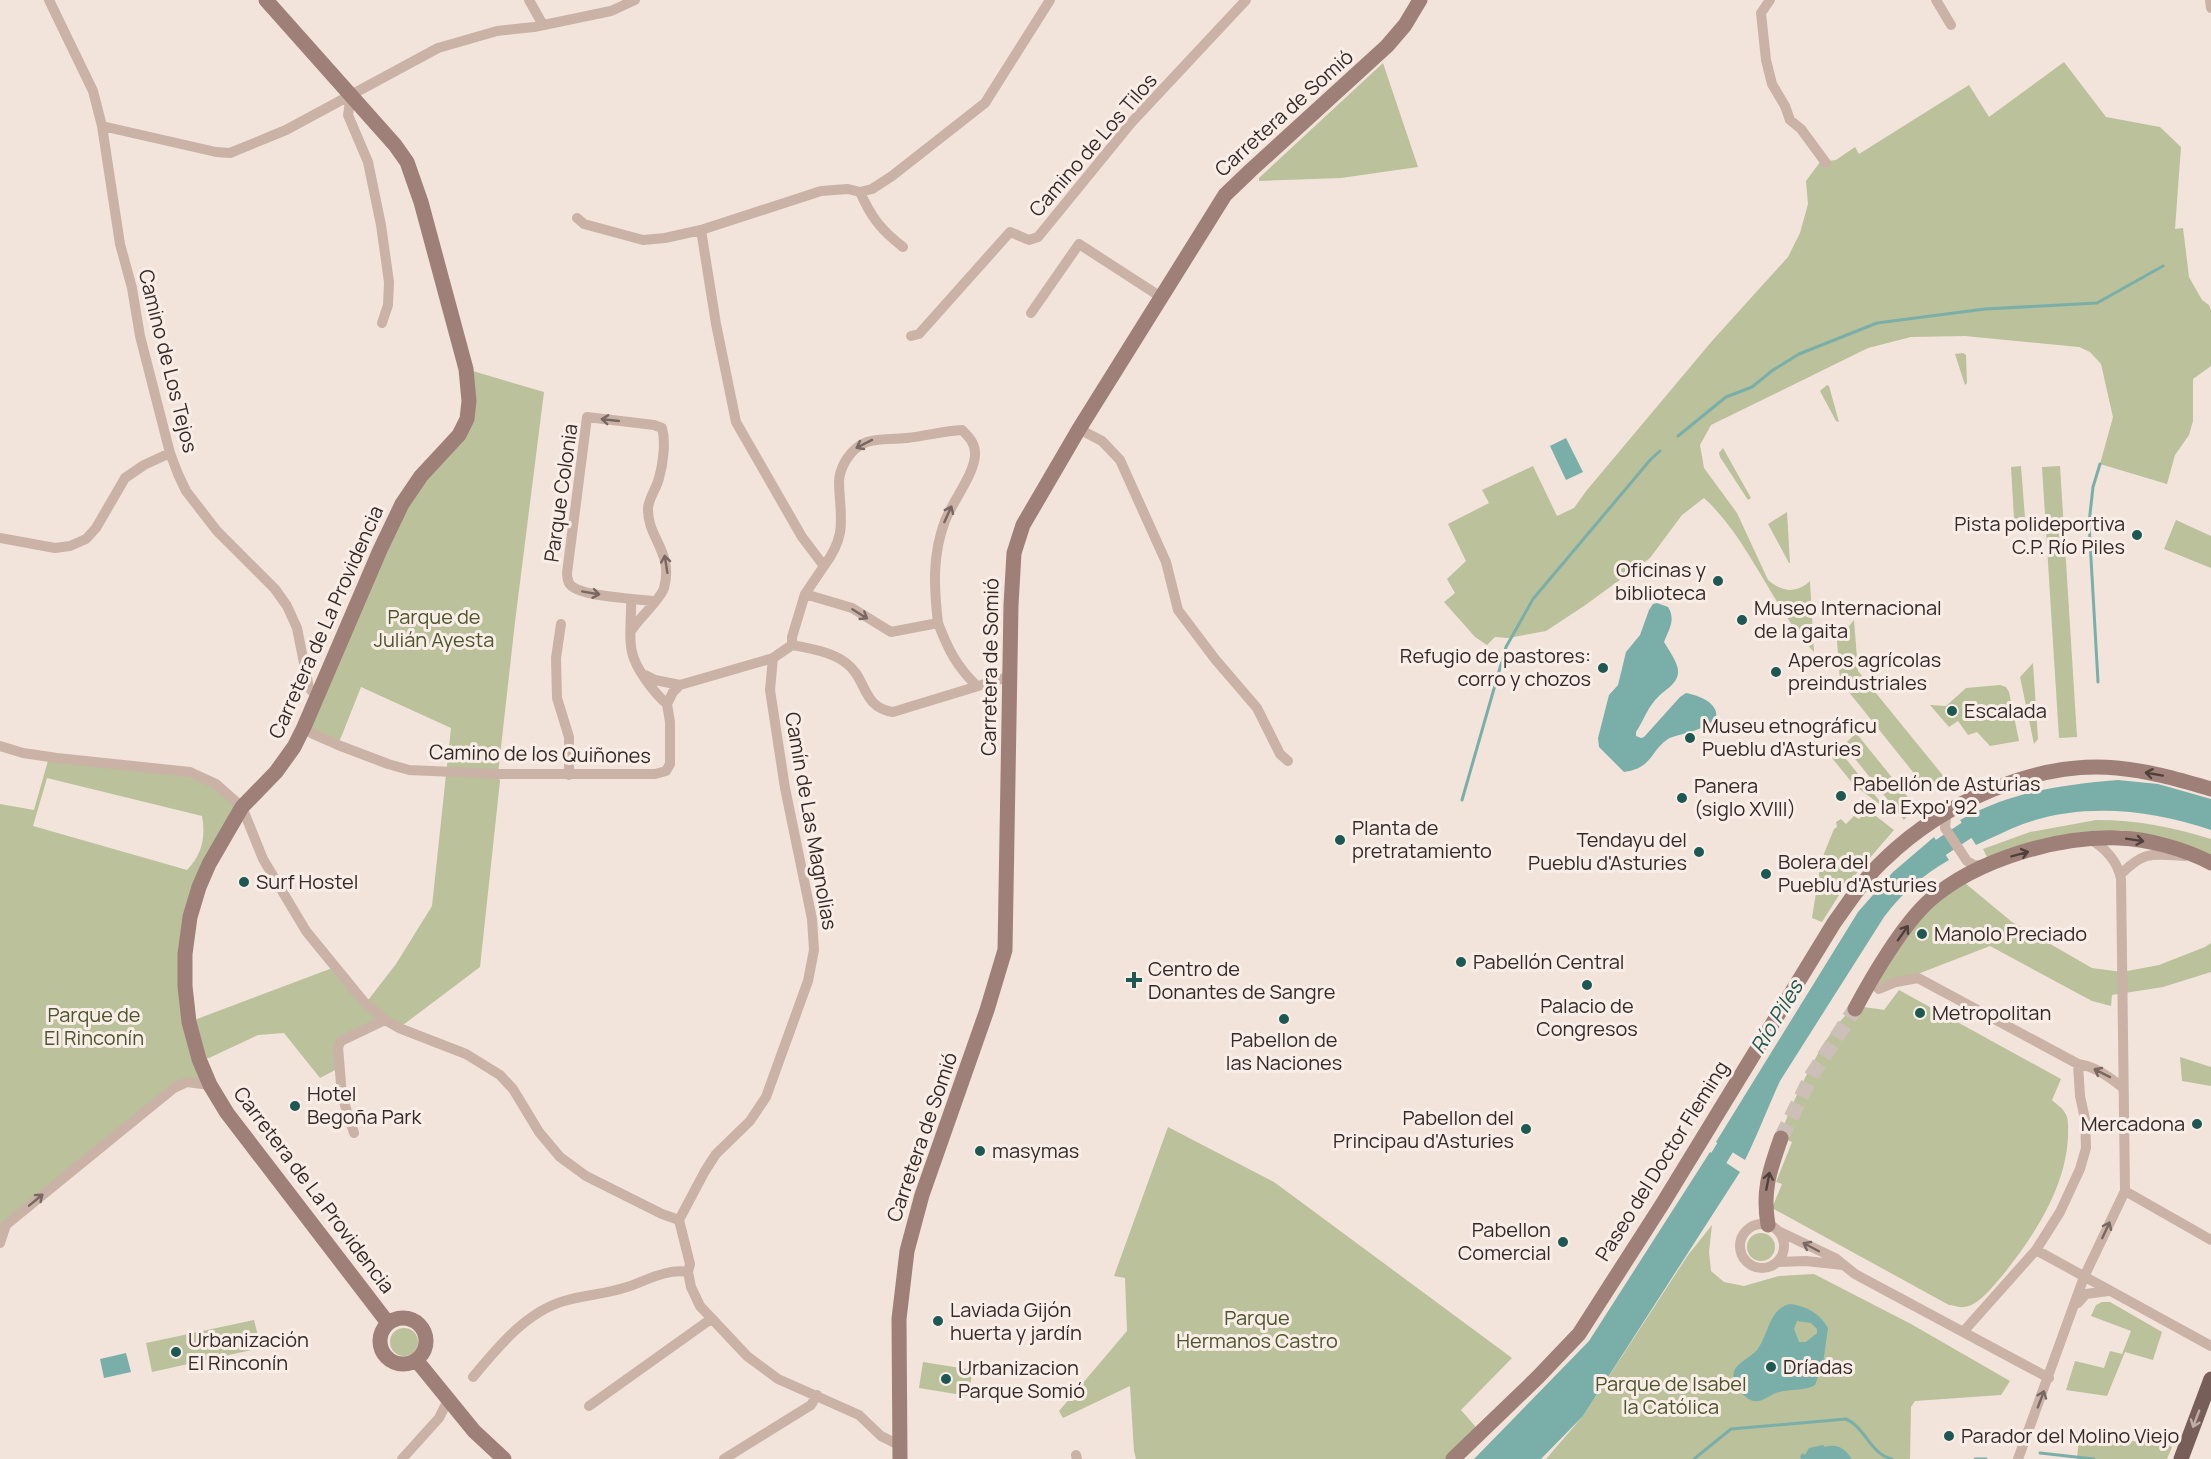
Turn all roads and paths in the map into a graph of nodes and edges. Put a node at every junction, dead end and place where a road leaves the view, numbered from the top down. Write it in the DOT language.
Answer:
graph roads {
  1 [pos="49,0"];
  2 [pos="266,0"];
  3 [pos="529,0"];
  4 [pos="635,0"];
  5 [pos="1050,0"];
  6 [pos="1246,0"];
  7 [pos="1420,0"];
  8 [pos="1770,0"];
  9 [pos="1936,0"];
  10 [pos="2210,0"];
  11 [pos="2211,8"];
  12 [pos="543,25"];
  13 [pos="1951,25"];
  14 [pos="351,95"];
  15 [pos="102,126"];
  16 [pos="1826,163"];
  17 [pos="860,192"];
  18 [pos="577,218"];
  19 [pos="701,230"];
  20 [pos="903,247"];
  21 [pos="1161,297"];
  22 [pos="1031,313"];
  23 [pos="382,323"];
  24 [pos="911,336"];
  25 [pos="1079,429"];
  26 [pos="170,453"];
  27 [pos="0,538"];
  28 [pos="824,566"];
  29 [pos="805,594"];
  30 [pos="631,599"];
  31 [pos="654,601"];
  32 [pos="938,623"];
  33 [pos="561,624"];
  34 [pos="631,631"];
  35 [pos="792,645"];
  36 [pos="773,658"];
  37 [pos="645,675"];
  38 [pos="1011,676"];
  39 [pos="680,685"];
  40 [pos="977,687"];
  41 [pos="318,697"];
  42 [pos="667,704"];
  43 [pos="304,728"];
  44 [pos="0,747"];
  45 [pos="1288,761"];
  46 [pos="569,775"];
  47 [pos="2211,789"];
  48 [pos="242,807"];
  49 [pos="1949,811"];
  50 [pos="1927,825"];
  51 [pos="1945,828"];
  52 [pos="2088,838"];
  53 [pos="2195,856"];
  54 [pos="2211,863"];
  55 [pos="1985,866"];
  56 [pos="2121,874"];
  57 [pos="1870,981"];
  58 [pos="1855,1009"];
  59 [pos="385,1020"];
  60 [pos="2078,1064"];
  61 [pos="210,1085"];
  62 [pos="2123,1088"];
  63 [pos="354,1133"];
  64 [pos="1781,1138"];
  65 [pos="2125,1191"];
  66 [pos="679,1220"];
  67 [pos="1773,1228"];
  68 [pos="2211,1240"];
  69 [pos="0,1243"];
  70 [pos="2036,1250"];
  71 [pos="1778,1262"];
  72 [pos="1843,1265"];
  73 [pos="688,1272"];
  74 [pos="2084,1277"];
  75 [pos="2109,1291"];
  76 [pos="2070,1318"];
  77 [pos="711,1319"];
  78 [pos="388,1323"];
  79 [pos="1963,1332"];
  80 [pos="2211,1346"];
  81 [pos="417,1361"];
  82 [pos="473,1377"];
  83 [pos="2049,1378"];
  84 [pos="2211,1379"];
  85 [pos="817,1395"];
  86 [pos="448,1400"];
  87 [pos="589,1406"];
  88 [pos="899,1452"];
  89 [pos="402,1459"];
  90 [pos="504,1459"];
  91 [pos="724,1459"];
  92 [pos="1453,1459"];
  93 [pos="2019,1459"];
  94 [pos="2181,1459"];
  1 -- 15 [label="street, Camino de Los Tejos"];
  2 -- 14 [label="street, Carretera de La Providencia"];
  3 -- 12 [label="street"];
  4 -- 12 [label="street"];
  5 -- 17 [label="street"];
  6 -- 24 [label="street, Camino de Los Tilos"];
  7 -- 21 [label="street, Carretera de Somió"];
  8 -- 16 [label="street"];
  9 -- 13 [label="street"];
  10 -- 11 [label="street"];
  12 -- 14 [label="street"];
  14 -- 15 [label="street"];
  14 -- 23 [label="street"];
  14 -- 41 [label="street, Carretera de La Providencia"];
  15 -- 26 [label="street, Camino de Los Tejos"];
  17 -- 19 [label="street"];
  17 -- 20 [label="street"];
  18 -- 19 [label="street"];
  19 -- 28 [label="street"];
  21 -- 22 [label="street"];
  21 -- 25 [label="street, Carretera de Somió"];
  25 -- 38 [label="street, Carretera de Somió"];
  25 -- 45 [label="street"];
  26 -- 27 [label="street"];
  26 -- 41 [label="street, Camino de Los Tejos"];
  28 -- 29 [label="street"];
  32 -- 28 [label="street, one-way"];
  29 -- 32 [label="street, one-way"];
  29 -- 35 [label="street"];
  30 -- 31 [label="street, Parque Colonia"];
  31 -- 30 [label="street, Parque Colonia, one-way"];
  30 -- 34 [label="street"];
  31 -- 34 [label="street, Parque Colonia"];
  32 -- 40 [label="street"];
  33 -- 46 [label="street"];
  34 -- 37 [label="street"];
  35 -- 36 [label="street"];
  35 -- 40 [label="street"];
  36 -- 39 [label="street"];
  36 -- 66 [label="street, Camín de Las Magnolias"];
  37 -- 39 [label="street"];
  37 -- 42 [label="street"];
  38 -- 40 [label="street"];
  38 -- 88 [label="street, Carretera de Somió"];
  39 -- 42 [label="street"];
  41 -- 43 [label="street, Carretera de La Providencia"];
  42 -- 46 [label="street, Camino de los Quiñones"];
  43 -- 46 [label="street, Camino de los Quiñones"];
  43 -- 48 [label="street, Carretera de La Providencia"];
  44 -- 48 [label="street"];
  47 -- 49 [label="street, Paseo del Doctor Fleming, one-way"];
  48 -- 59 [label="street"];
  48 -- 61 [label="street, Carretera de La Providencia"];
  49 -- 50 [label="street, Paseo del Doctor Fleming"];
  49 -- 51 [label="street"];
  50 -- 51 [label="street"];
  50 -- 92 [label="street, Paseo del Doctor Fleming"];
  51 -- 55 [label="street"];
  52 -- 53 [label="street, one-way"];
  55 -- 52 [label="street, one-way"];
  52 -- 56 [label="street"];
  53 -- 54 [label="street"];
  53 -- 56 [label="street"];
  57 -- 55 [label="street, one-way"];
  56 -- 62 [label="street"];
  57 -- 58 [label="street"];
  57 -- 60 [label="street"];
  59 -- 63 [label="street"];
  59 -- 66 [label="street"];
  62 -- 60 [label="street, one-way"];
  60 -- 70 [label="street"];
  69 -- 61 [label="street, one-way"];
  61 -- 78 [label="street, Carretera de La Providencia"];
  62 -- 65 [label="street"];
  67 -- 64 [label="street, one-way"];
  65 -- 68 [label="street"];
  74 -- 65 [label="street, one-way"];
  66 -- 73 [label="street"];
  67 -- 71 [label="street"];
  67 -- 71 [label="street"];
  72 -- 67 [label="street, one-way"];
  70 -- 74 [label="street"];
  70 -- 79 [label="street"];
  71 -- 72 [label="street"];
  72 -- 79 [label="street"];
  73 -- 77 [label="street"];
  73 -- 82 [label="street"];
  74 -- 75 [label="street"];
  74 -- 76 [label="street"];
  75 -- 76 [label="street"];
  75 -- 80 [label="street"];
  76 -- 83 [label="street"];
  77 -- 85 [label="street"];
  77 -- 87 [label="street"];
  78 -- 81 [label="street"];
  78 -- 81 [label="street"];
  79 -- 83 [label="street"];
  81 -- 86 [label="street"];
  93 -- 83 [label="street, one-way"];
  84 -- 94 [label="main road, one-way"];
  85 -- 88 [label="street"];
  85 -- 91 [label="street"];
  86 -- 89 [label="street"];
  86 -- 90 [label="street"];
}
